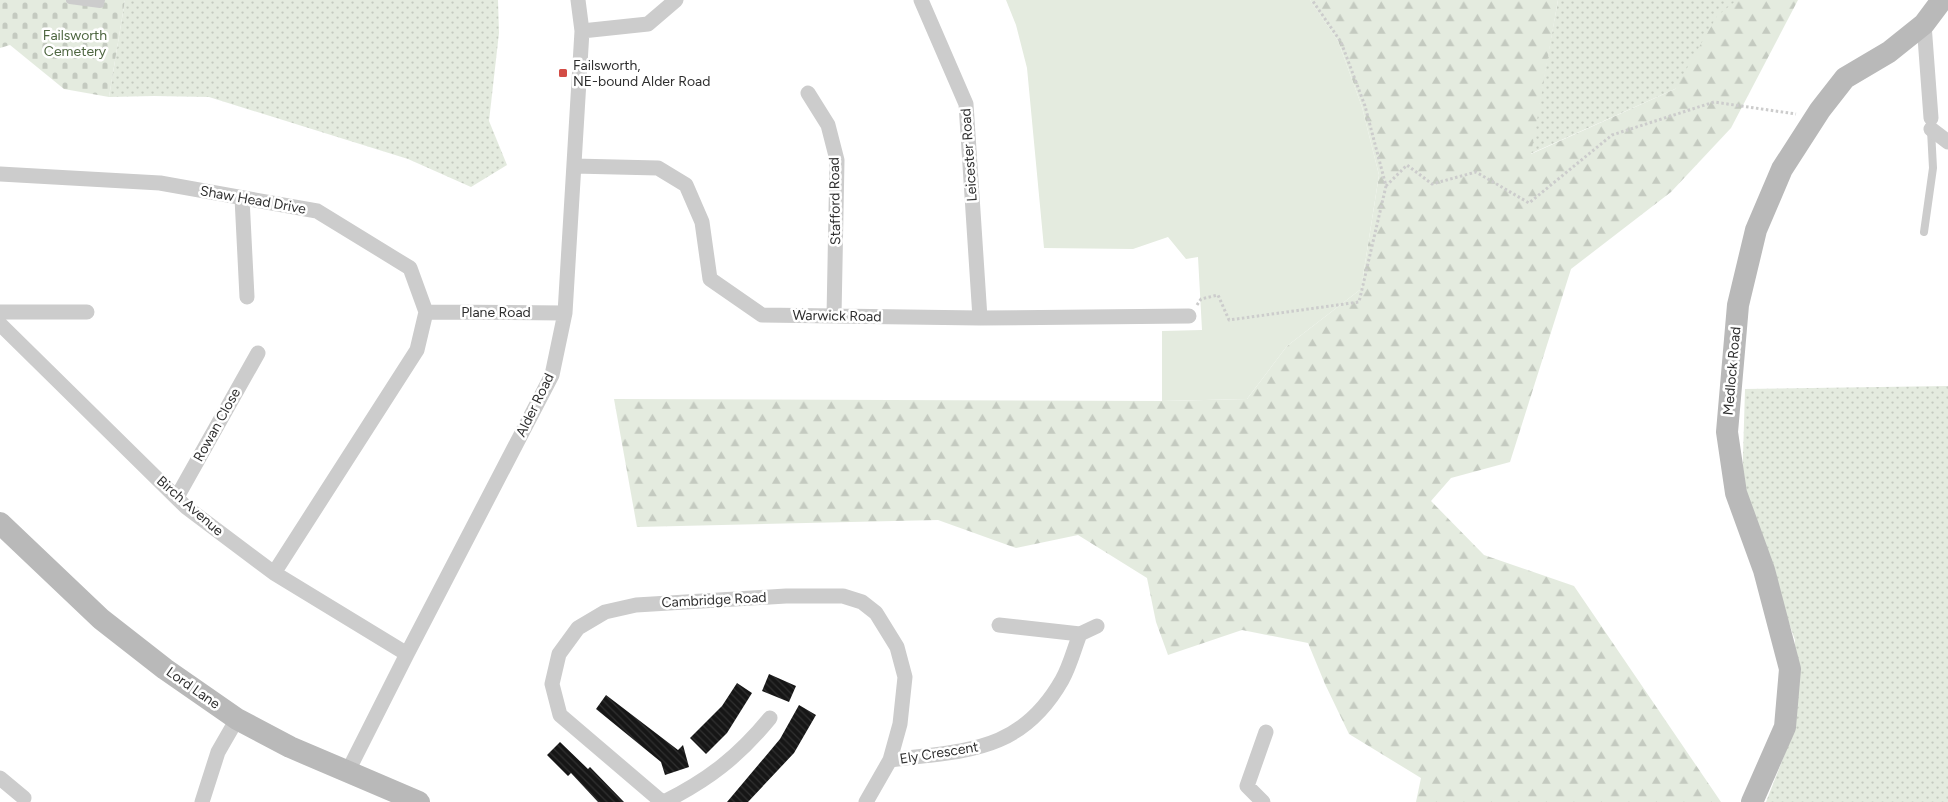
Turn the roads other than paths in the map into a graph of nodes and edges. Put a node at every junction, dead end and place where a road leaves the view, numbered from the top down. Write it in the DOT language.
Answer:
graph roads {
  1 [pos="70,0"];
  2 [pos="101,0"];
  3 [pos="578,0"];
  4 [pos="676,0"];
  5 [pos="921,0"];
  6 [pos="1942,0"];
  7 [pos="1924,24"];
  8 [pos="582,31"];
  9 [pos="808,92"];
  10 [pos="1931,123"];
  11 [pos="1948,142"];
  12 [pos="574,166"];
  13 [pos="0,174"];
  14 [pos="242,198"];
  15 [pos="1924,232"];
  16 [pos="247,297"];
  17 [pos="0,312"];
  18 [pos="87,312"];
  19 [pos="426,312"];
  20 [pos="565,312"];
  21 [pos="834,316"];
  22 [pos="1190,316"];
  23 [pos="980,318"];
  24 [pos="0,324"];
  25 [pos="258,353"];
  26 [pos="177,497"];
  27 [pos="0,523"];
  28 [pos="274,573"];
  29 [pos="999,625"];
  30 [pos="1097,626"];
  31 [pos="1080,634"];
  32 [pos="407,654"];
  33 [pos="770,718"];
  34 [pos="237,719"];
  35 [pos="1266,732"];
  36 [pos="890,760"];
  37 [pos="348,771"];
  38 [pos="0,778"];
  39 [pos="24,798"];
  40 [pos="202,802"];
  41 [pos="419,802"];
  42 [pos="663,802"];
  43 [pos="866,802"];
  44 [pos="1263,802"];
  45 [pos="1752,802"];
  1 -- 2 [label="lane"];
  3 -- 8 [label="street, Alder Road"];
  4 -- 8 [label="street"];
  5 -- 23 [label="street, Leicester Road"];
  6 -- 7 [label="street, Medlock Road"];
  7 -- 10 [label="street"];
  7 -- 45 [label="street, Medlock Road"];
  8 -- 12 [label="street, Alder Road"];
  9 -- 21 [label="street, Stafford Road"];
  10 -- 11 [label="street"];
  10 -- 15 [label="lane"];
  12 -- 20 [label="street, Alder Road"];
  12 -- 21 [label="street, Warwick Road"];
  13 -- 14 [label="street, Shaw Head Drive"];
  14 -- 16 [label="street"];
  14 -- 19 [label="street, Shaw Head Drive"];
  17 -- 18 [label="street"];
  19 -- 20 [label="street, Plane Road"];
  19 -- 28 [label="street"];
  20 -- 32 [label="street, Alder Road"];
  21 -- 23 [label="street, Warwick Road"];
  22 -- 23 [label="street, Warwick Road"];
  24 -- 26 [label="street, Birch Avenue"];
  25 -- 26 [label="street, Rowan Close"];
  26 -- 28 [label="street, Birch Avenue"];
  27 -- 34 [label="street, Lord Lane"];
  28 -- 32 [label="street, Birch Avenue"];
  29 -- 31 [label="street"];
  30 -- 31 [label="street"];
  31 -- 36 [label="street, Ely Crescent"];
  32 -- 37 [label="street, Alder Road"];
  33 -- 42 [label="street"];
  34 -- 37 [label="street, Lord Lane"];
  34 -- 40 [label="street"];
  35 -- 44 [label="street"];
  36 -- 42 [label="street, Cambridge Road"];
  36 -- 43 [label="street, Cambridge Road"];
  37 -- 41 [label="street, Lord Lane"];
  38 -- 39 [label="street"];
}
